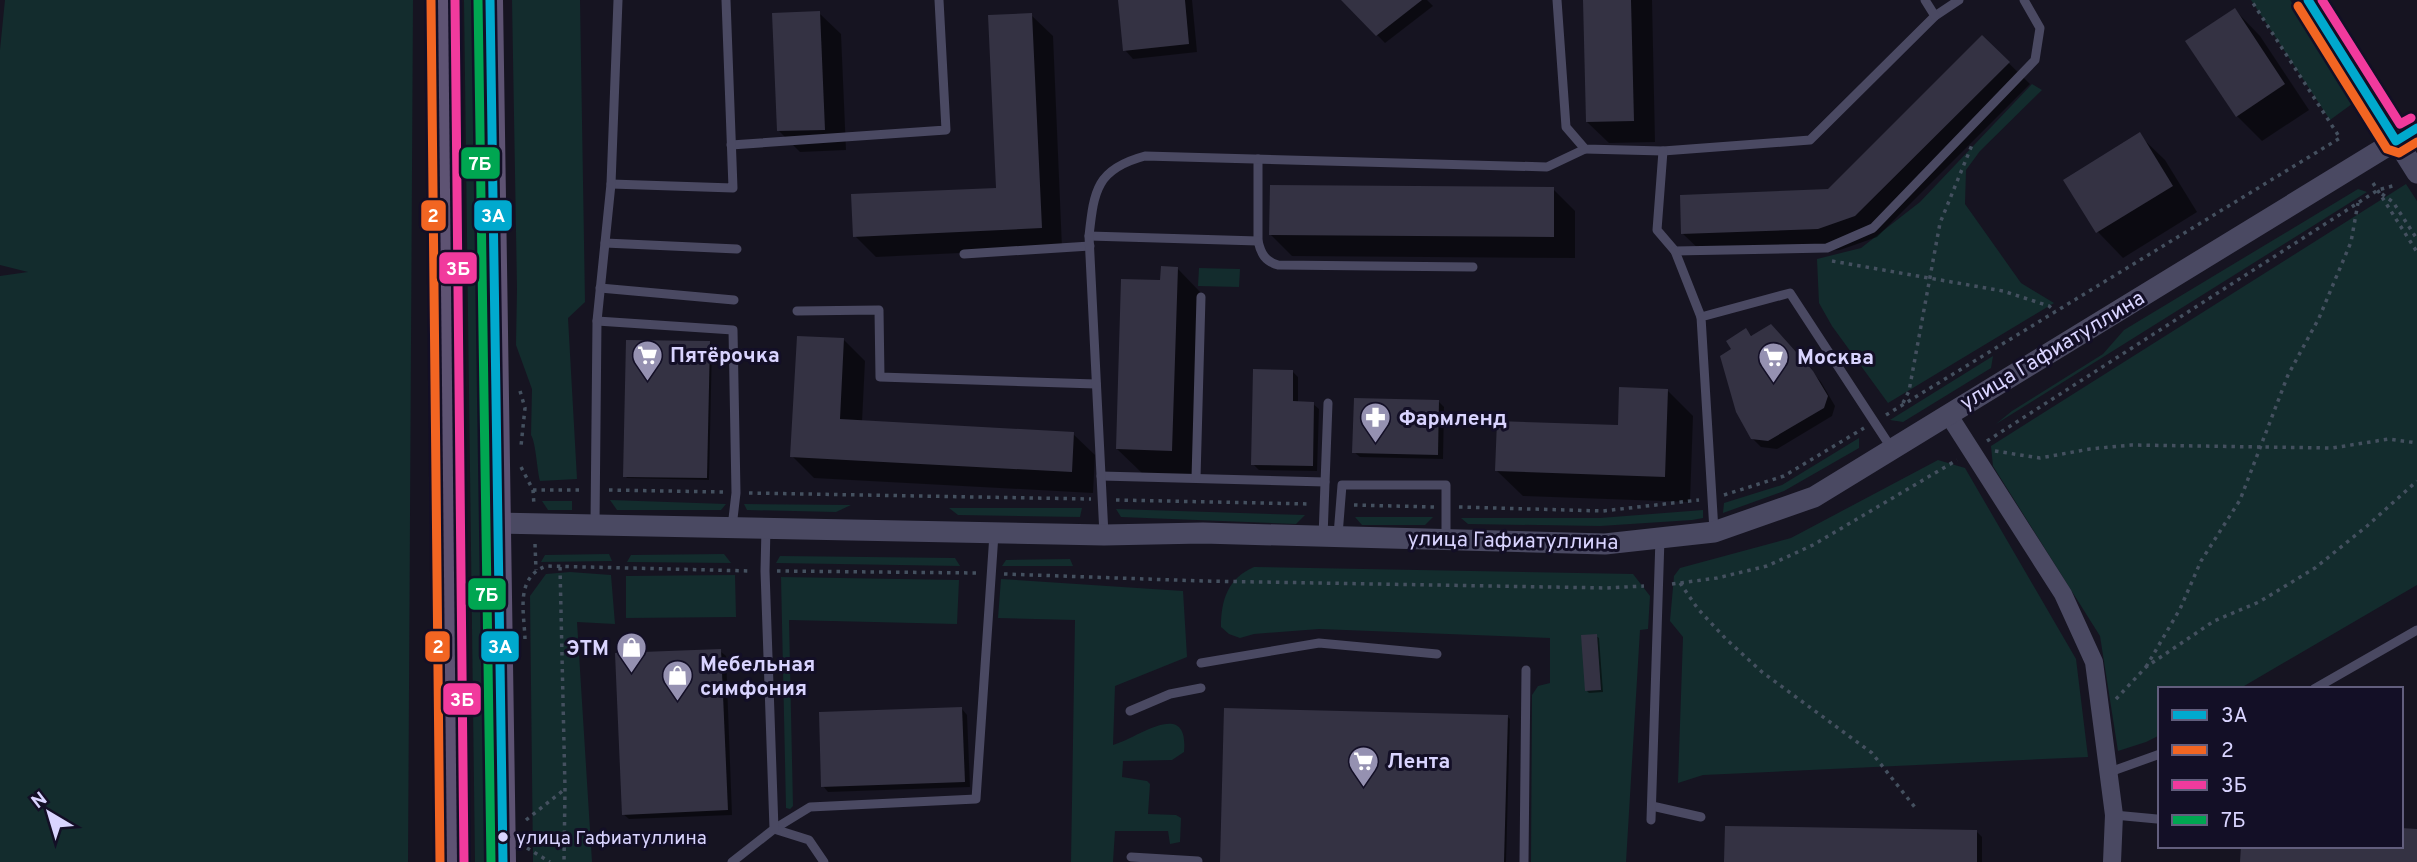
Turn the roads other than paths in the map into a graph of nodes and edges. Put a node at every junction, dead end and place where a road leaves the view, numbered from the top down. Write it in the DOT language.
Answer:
graph roads {
  1 [pos="443,0"];
  2 [pos="489,0"];
  3 [pos="618,0"];
  4 [pos="726,0"];
  5 [pos="939,0"];
  6 [pos="1557,0"];
  7 [pos="1925,0"];
  8 [pos="1959,0"];
  9 [pos="2024,0"];
  10 [pos="2308,0"];
  11 [pos="1934,16"];
  12 [pos="2417,128"];
  13 [pos="2396,141"];
  14 [pos="731,145"];
  15 [pos="1585,149"];
  16 [pos="1663,151"];
  17 [pos="1258,159"];
  18 [pos="2417,173"];
  19 [pos="611,184"];
  20 [pos="1090,241"];
  21 [pos="1258,241"];
  22 [pos="605,243"];
  23 [pos="737,249"];
  24 [pos="1675,251"];
  25 [pos="964,254"];
  26 [pos="1473,267"];
  27 [pos="600,288"];
  28 [pos="1201,297"];
  29 [pos="734,300"];
  30 [pos="797,311"];
  31 [pos="1701,317"];
  32 [pos="597,321"];
  33 [pos="1096,384"];
  34 [pos="1328,403"];
  35 [pos="1948,414"];
  36 [pos="1892,449"];
  37 [pos="1101,476"];
  38 [pos="1196,478"];
  39 [pos="1325,482"];
  40 [pos="498,523"];
  41 [pos="595,525"];
  42 [pos="732,527"];
  43 [pos="766,527"];
  44 [pos="1714,531"];
  45 [pos="994,533"];
  46 [pos="1104,535"];
  47 [pos="1331,537"];
  48 [pos="1660,538"];
  49 [pos="1446,540"];
  50 [pos="2417,629"];
  51 [pos="1437,654"];
  52 [pos="1202,663"];
  53 [pos="1526,670"];
  54 [pos="2317,687"];
  55 [pos="1201,688"];
  56 [pos="1130,711"];
  57 [pos="2158,755"];
  58 [pos="2107,773"];
  59 [pos="1652,806"];
  60 [pos="2114,815"];
  61 [pos="1701,817"];
  62 [pos="2157,819"];
  63 [pos="1651,820"];
  64 [pos="774,829"];
  65 [pos="1131,857"];
  66 [pos="1198,860"];
  67 [pos="452,862"];
  68 [pos="503,862"];
  69 [pos="732,862"];
  70 [pos="824,862"];
  71 [pos="1524,862"];
  72 [pos="2112,862"];
  1 -- 67 [label="main road"];
  2 -- 40 [label="main road"];
  3 -- 19 [label="lane"];
  4 -- 14 [label="lane"];
  5 -- 14 [label="lane"];
  6 -- 15 [label="lane"];
  7 -- 11 [label="lane"];
  8 -- 11 [label="lane"];
  9 -- 24 [label="lane"];
  10 -- 13 [label="street"];
  11 -- 16 [label="lane"];
  12 -- 13 [label="street, улица Гафиатуллина"];
  13 -- 18 [label="street"];
  13 -- 35 [label="street, улица Гафиатуллина"];
  14 -- 19 [label="lane"];
  15 -- 16 [label="lane"];
  15 -- 17 [label="lane"];
  16 -- 24 [label="lane"];
  17 -- 20 [label="lane"];
  17 -- 21 [label="lane"];
  19 -- 22 [label="lane"];
  20 -- 21 [label="lane"];
  20 -- 25 [label="lane"];
  20 -- 33 [label="lane"];
  21 -- 26 [label="lane"];
  22 -- 23 [label="lane"];
  22 -- 27 [label="lane"];
  24 -- 31 [label="lane"];
  27 -- 29 [label="lane"];
  27 -- 32 [label="lane"];
  28 -- 38 [label="lane"];
  30 -- 33 [label="lane"];
  31 -- 36 [label="lane"];
  31 -- 44 [label="lane"];
  32 -- 41 [label="lane"];
  32 -- 42 [label="lane"];
  33 -- 37 [label="lane"];
  34 -- 39 [label="lane"];
  35 -- 36 [label="street, улица Гафиатуллина"];
  35 -- 58 [label="street"];
  36 -- 44 [label="street, улица Гафиатуллина"];
  37 -- 38 [label="lane"];
  37 -- 46 [label="lane"];
  38 -- 39 [label="lane"];
  39 -- 47 [label="lane"];
  40 -- 41 [label="street, улица Гафиатуллина"];
  40 -- 68 [label="main road"];
  41 -- 42 [label="street, улица Гафиатуллина"];
  42 -- 43 [label="street, улица Гафиатуллина"];
  43 -- 45 [label="street, улица Гафиатуллина"];
  43 -- 64 [label="lane"];
  44 -- 48 [label="street, улица Гафиатуллина"];
  45 -- 46 [label="street, улица Гафиатуллина"];
  45 -- 64 [label="lane"];
  46 -- 47 [label="street, улица Гафиатуллина"];
  47 -- 49 [label="street, улица Гафиатуллина"];
  47 -- 49 [label="lane"];
  48 -- 49 [label="street, улица Гафиатуллина"];
  48 -- 59 [label="lane"];
  50 -- 54 [label="lane"];
  51 -- 52 [label="lane"];
  53 -- 71 [label="lane"];
  55 -- 56 [label="lane"];
  57 -- 58 [label="lane"];
  58 -- 60 [label="street"];
  59 -- 61 [label="lane"];
  59 -- 63 [label="lane"];
  60 -- 62 [label="lane"];
  60 -- 72 [label="street"];
  64 -- 69 [label="lane"];
  64 -- 70 [label="lane"];
  65 -- 66 [label="lane"];
}
